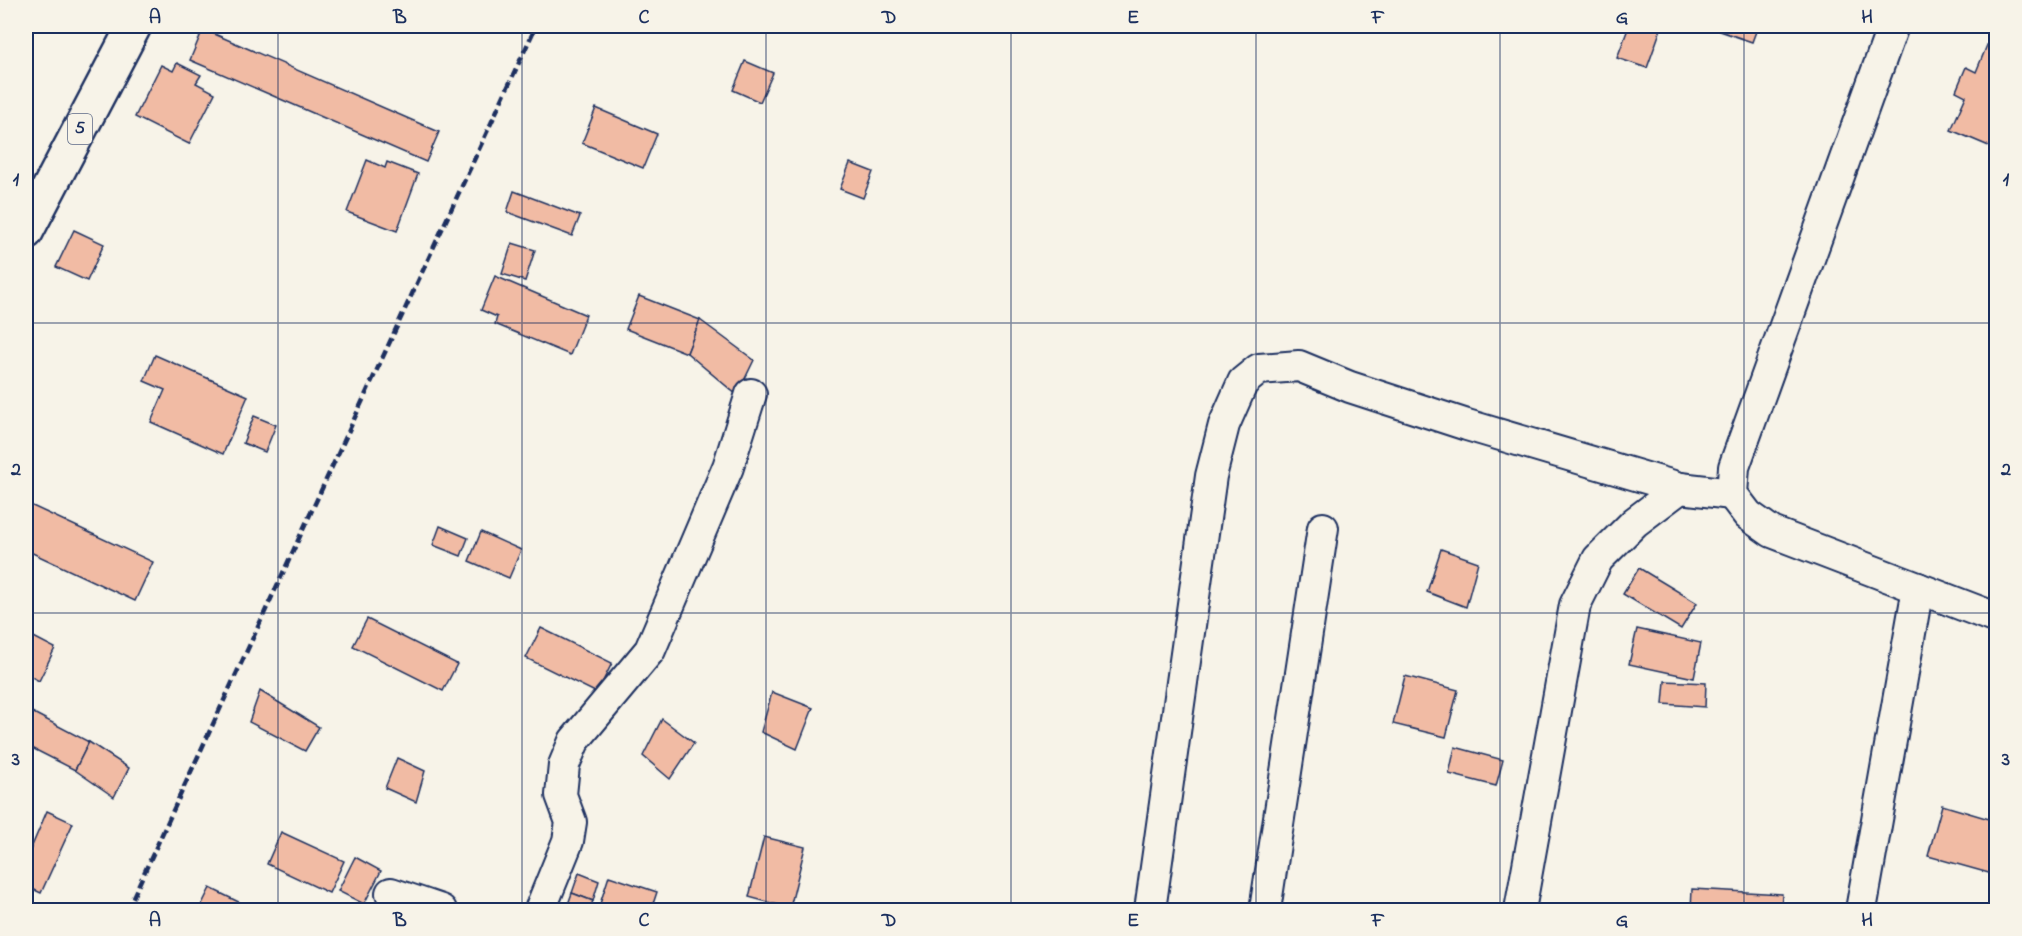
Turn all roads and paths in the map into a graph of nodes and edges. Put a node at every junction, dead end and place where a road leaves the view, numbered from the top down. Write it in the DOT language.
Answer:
graph roads {
  1 [pos="135,26"];
  2 [pos="1893,26"];
  3 [pos="26,232"];
  4 [pos="751,394"];
  5 [pos="1680,488"];
  6 [pos="1732,494"];
  7 [pos="1323,528"];
  8 [pos="1918,588"];
  9 [pos="1996,618"];
  10 [pos="391,893"];
  11 [pos="441,910"];
  12 [pos="540,910"];
  13 [pos="1150,910"];
  14 [pos="1265,910"];
  15 [pos="1520,910"];
  16 [pos="1861,910"];
  1 -- 3 [label="highway, 5"];
  2 -- 6 [label="street"];
  4 -- 12 [label="street"];
  5 -- 6 [label="street"];
  5 -- 13 [label="street"];
  5 -- 15 [label="street"];
  6 -- 8 [label="street"];
  7 -- 14 [label="street"];
  8 -- 9 [label="street"];
  8 -- 16 [label="street"];
  10 -- 11 [label="street"];
}
